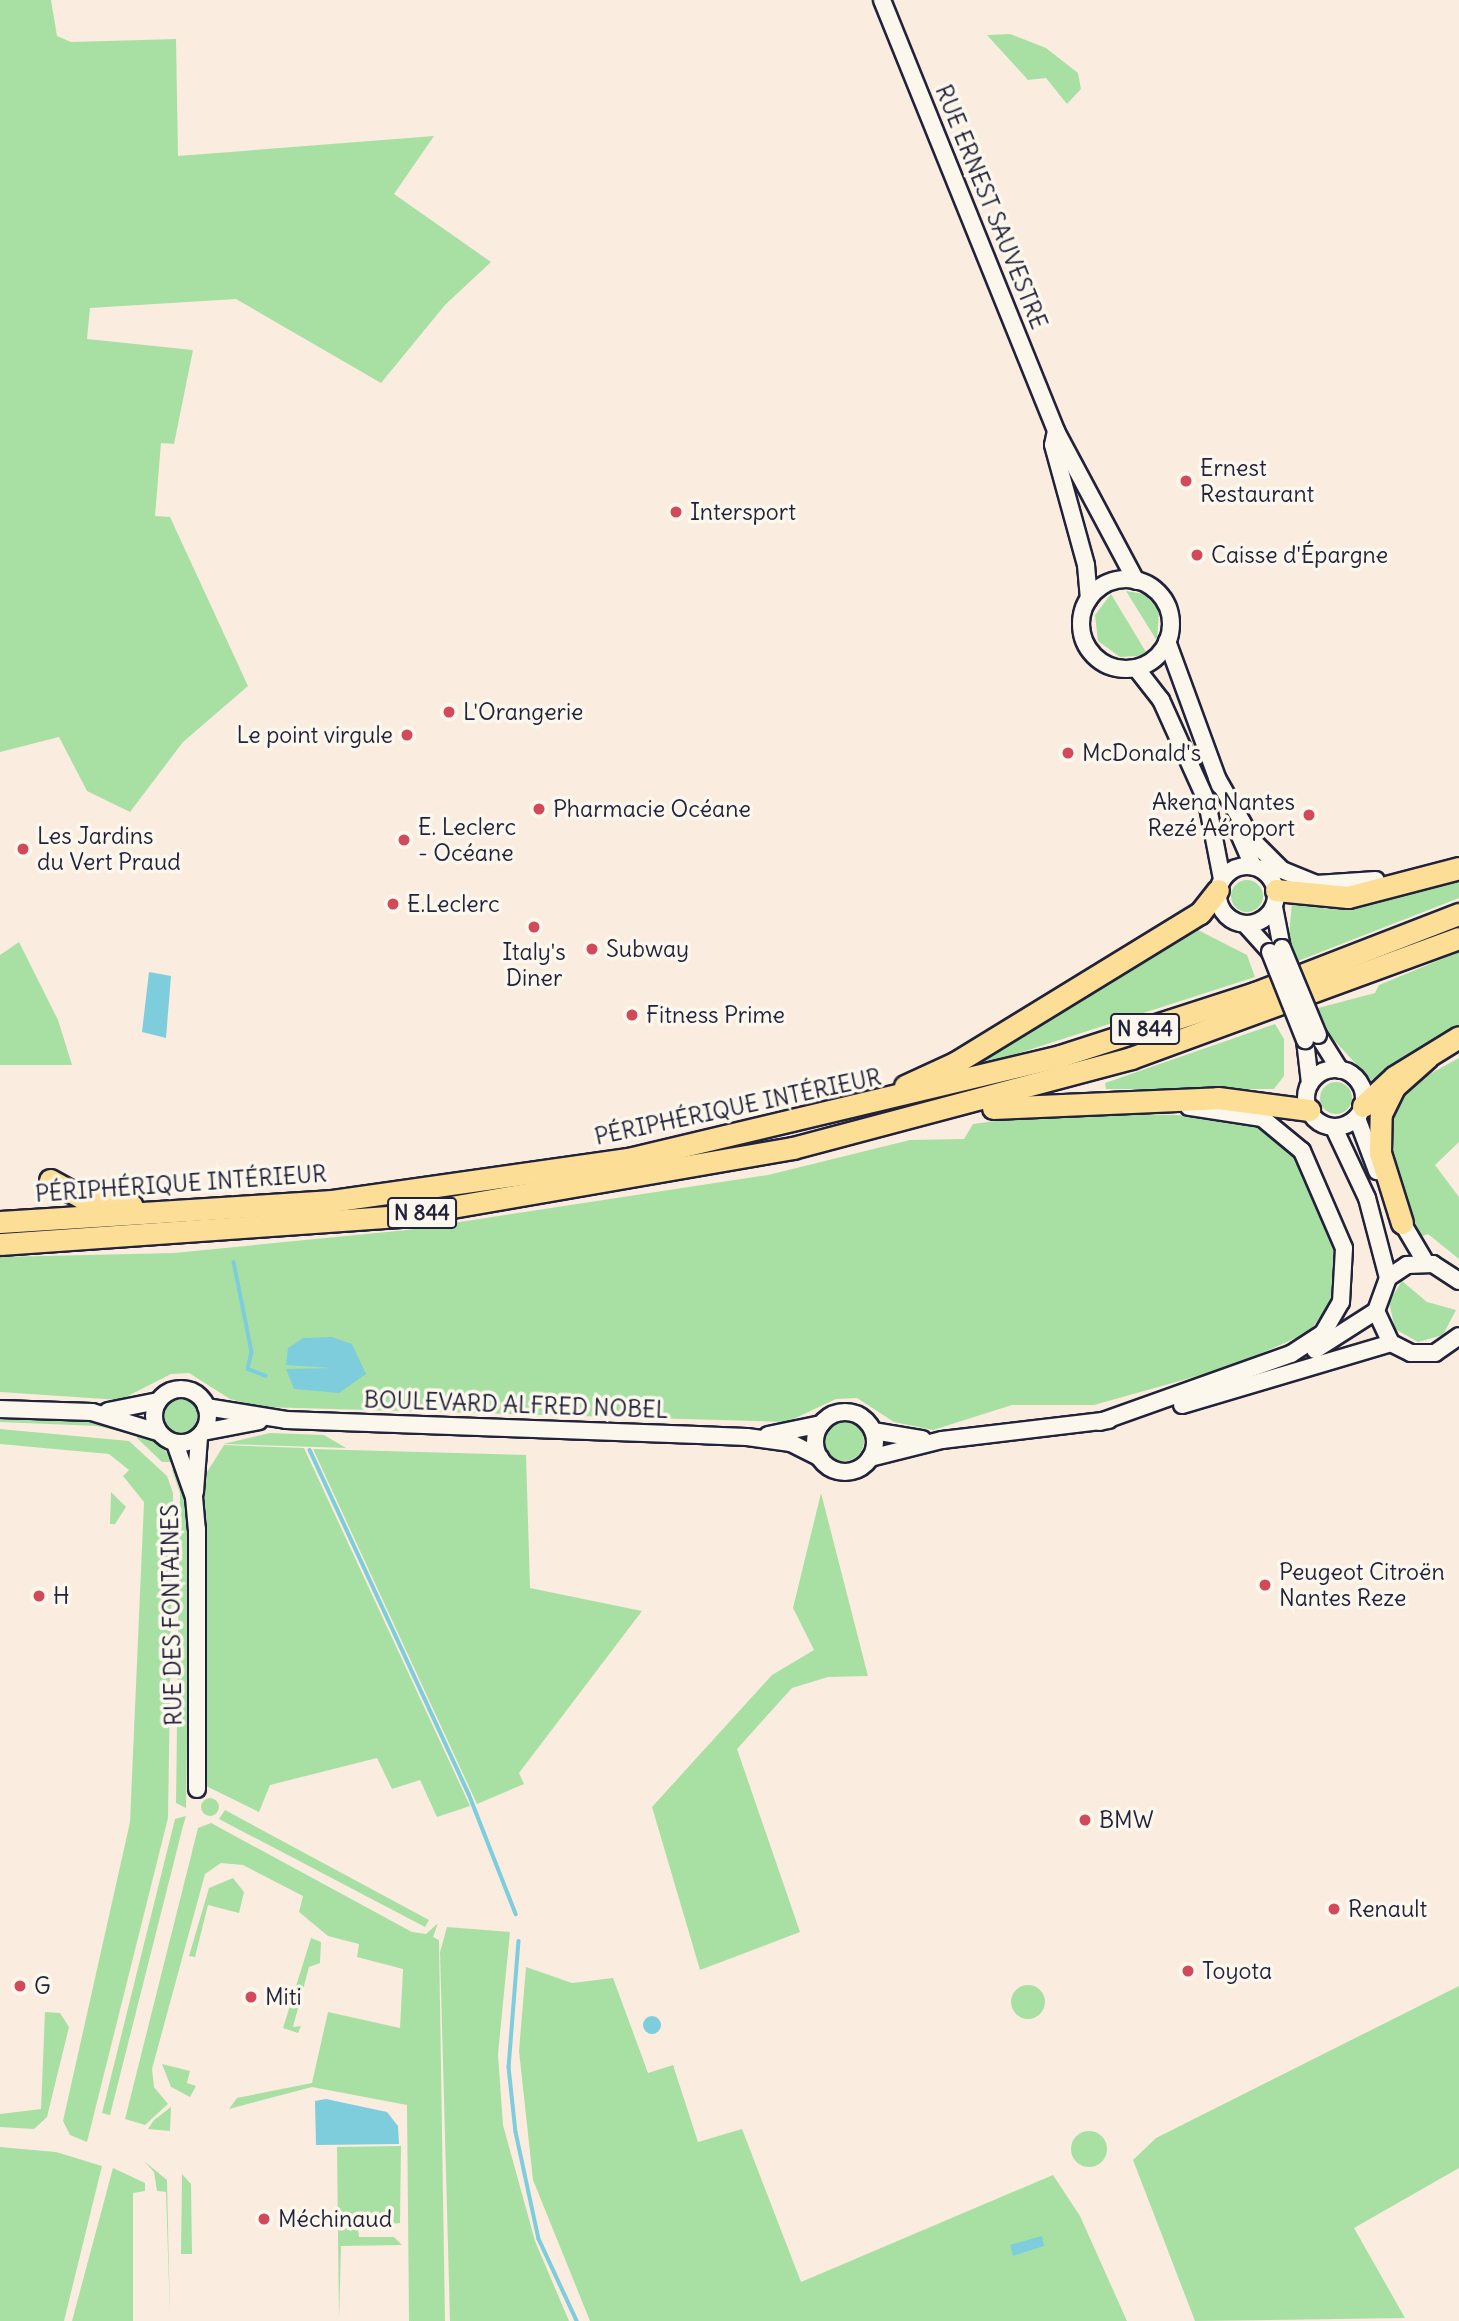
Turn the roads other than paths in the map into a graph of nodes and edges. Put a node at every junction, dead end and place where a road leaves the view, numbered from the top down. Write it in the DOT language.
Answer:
graph roads {
  1 [pos="882,0"];
  2 [pos="1056,431"];
  3 [pos="1136,581"];
  4 [pos="1089,599"];
  5 [pos="1167,641"];
  6 [pos="1136,668"];
  7 [pos="1217,779"];
  8 [pos="1253,866"];
  9 [pos="1459,868"];
  10 [pos="1424,877"];
  11 [pos="1220,884"];
  12 [pos="1275,899"];
  13 [pos="1459,914"];
  14 [pos="1245,924"];
  15 [pos="1459,937"];
  16 [pos="1276,950"];
  17 [pos="1311,1037"];
  18 [pos="1459,1037"];
  19 [pos="1428,1057"];
  20 [pos="1340,1070"];
  21 [pos="1310,1083"];
  22 [pos="1145,1102"];
  23 [pos="974,1104"];
  24 [pos="1309,1110"];
  25 [pos="1360,1112"];
  26 [pos="822,1116"];
  27 [pos="1334,1128"];
  28 [pos="50,1180"];
  29 [pos="220,1211"];
  30 [pos="0,1222"];
  31 [pos="1402,1223"];
  32 [pos="0,1244"];
  33 [pos="1426,1263"];
  34 [pos="1388,1278"];
  35 [pos="1459,1281"];
  36 [pos="1377,1311"];
  37 [pos="1459,1336"];
  38 [pos="1391,1343"];
  39 [pos="159,1401"];
  40 [pos="1154,1404"];
  41 [pos="206,1407"];
  42 [pos="0,1409"];
  43 [pos="92,1412"];
  44 [pos="286,1420"];
  45 [pos="1100,1422"];
  46 [pos="821,1424"];
  47 [pos="873,1431"];
  48 [pos="158,1432"];
  49 [pos="201,1434"];
  50 [pos="747,1437"];
  51 [pos="942,1440"];
  52 [pos="175,1443"];
  53 [pos="820,1458"];
  54 [pos="870,1458"];
  55 [pos="194,1497"];
  56 [pos="197,1789"];
  1 -- 2 [label="main road, RUE ERNEST SAUVESTRE"];
  2 -- 3 [label="main road, RUE ERNEST SAUVESTRE"];
  2 -- 4 [label="main road, RUE ERNEST SAUVESTRE"];
  3 -- 4 [label="main road"];
  3 -- 5 [label="main road"];
  4 -- 6 [label="main road"];
  5 -- 6 [label="main road"];
  5 -- 7 [label="main road"];
  6 -- 11 [label="main road"];
  7 -- 8 [label="main road"];
  7 -- 10 [label="main road"];
  8 -- 11 [label="main road"];
  8 -- 12 [label="main road"];
  9 -- 10 [label="highway"];
  10 -- 12 [label="highway"];
  11 -- 14 [label="main road"];
  11 -- 26 [label="highway"];
  12 -- 14 [label="main road"];
  12 -- 16 [label="main road"];
  13 -- 26 [label="highway, PÉRIPHÉRIQUE INTÉRIEUR / N 844"];
  14 -- 16 [label="main road"];
  15 -- 23 [label="highway, N 844"];
  16 -- 17 [label="main road, bridge"];
  17 -- 20 [label="main road"];
  17 -- 21 [label="main road"];
  18 -- 19 [label="highway"];
  19 -- 25 [label="highway"];
  19 -- 31 [label="highway"];
  20 -- 21 [label="main road"];
  20 -- 25 [label="main road"];
  21 -- 24 [label="main road"];
  22 -- 23 [label="highway"];
  22 -- 24 [label="highway"];
  22 -- 40 [label="main road"];
  23 -- 32 [label="highway, N 844"];
  24 -- 27 [label="main road"];
  25 -- 27 [label="main road"];
  25 -- 31 [label="main road"];
  26 -- 29 [label="highway, PÉRIPHÉRIQUE INTÉRIEUR / N 844"];
  27 -- 34 [label="main road"];
  28 -- 29 [label="highway"];
  29 -- 30 [label="highway, PÉRIPHÉRIQUE INTÉRIEUR / N 844"];
  31 -- 33 [label="main road"];
  33 -- 34 [label="main road"];
  33 -- 35 [label="main road"];
  34 -- 36 [label="main road"];
  36 -- 38 [label="main road"];
  36 -- 40 [label="main road"];
  37 -- 38 [label="main road"];
  38 -- 45 [label="main road"];
  39 -- 41 [label="main road"];
  39 -- 43 [label="main road"];
  39 -- 48 [label="main road"];
  40 -- 45 [label="main road"];
  41 -- 44 [label="main road, BOULEVARD ALFRED NOBEL"];
  41 -- 49 [label="main road"];
  42 -- 43 [label="main road"];
  43 -- 48 [label="main road"];
  44 -- 49 [label="main road"];
  44 -- 50 [label="main road, BOULEVARD ALFRED NOBEL"];
  45 -- 51 [label="main road"];
  46 -- 47 [label="main road"];
  46 -- 50 [label="main road"];
  46 -- 53 [label="main road"];
  47 -- 51 [label="main road"];
  47 -- 54 [label="main road"];
  48 -- 52 [label="main road"];
  49 -- 52 [label="main road"];
  49 -- 55 [label="main road"];
  50 -- 53 [label="main road, BOULEVARD ALFRED NOBEL"];
  51 -- 54 [label="main road"];
  52 -- 55 [label="main road, RUE DES FONTAINES"];
  53 -- 54 [label="main road"];
  55 -- 56 [label="main road, RUE DES FONTAINES"];
}
